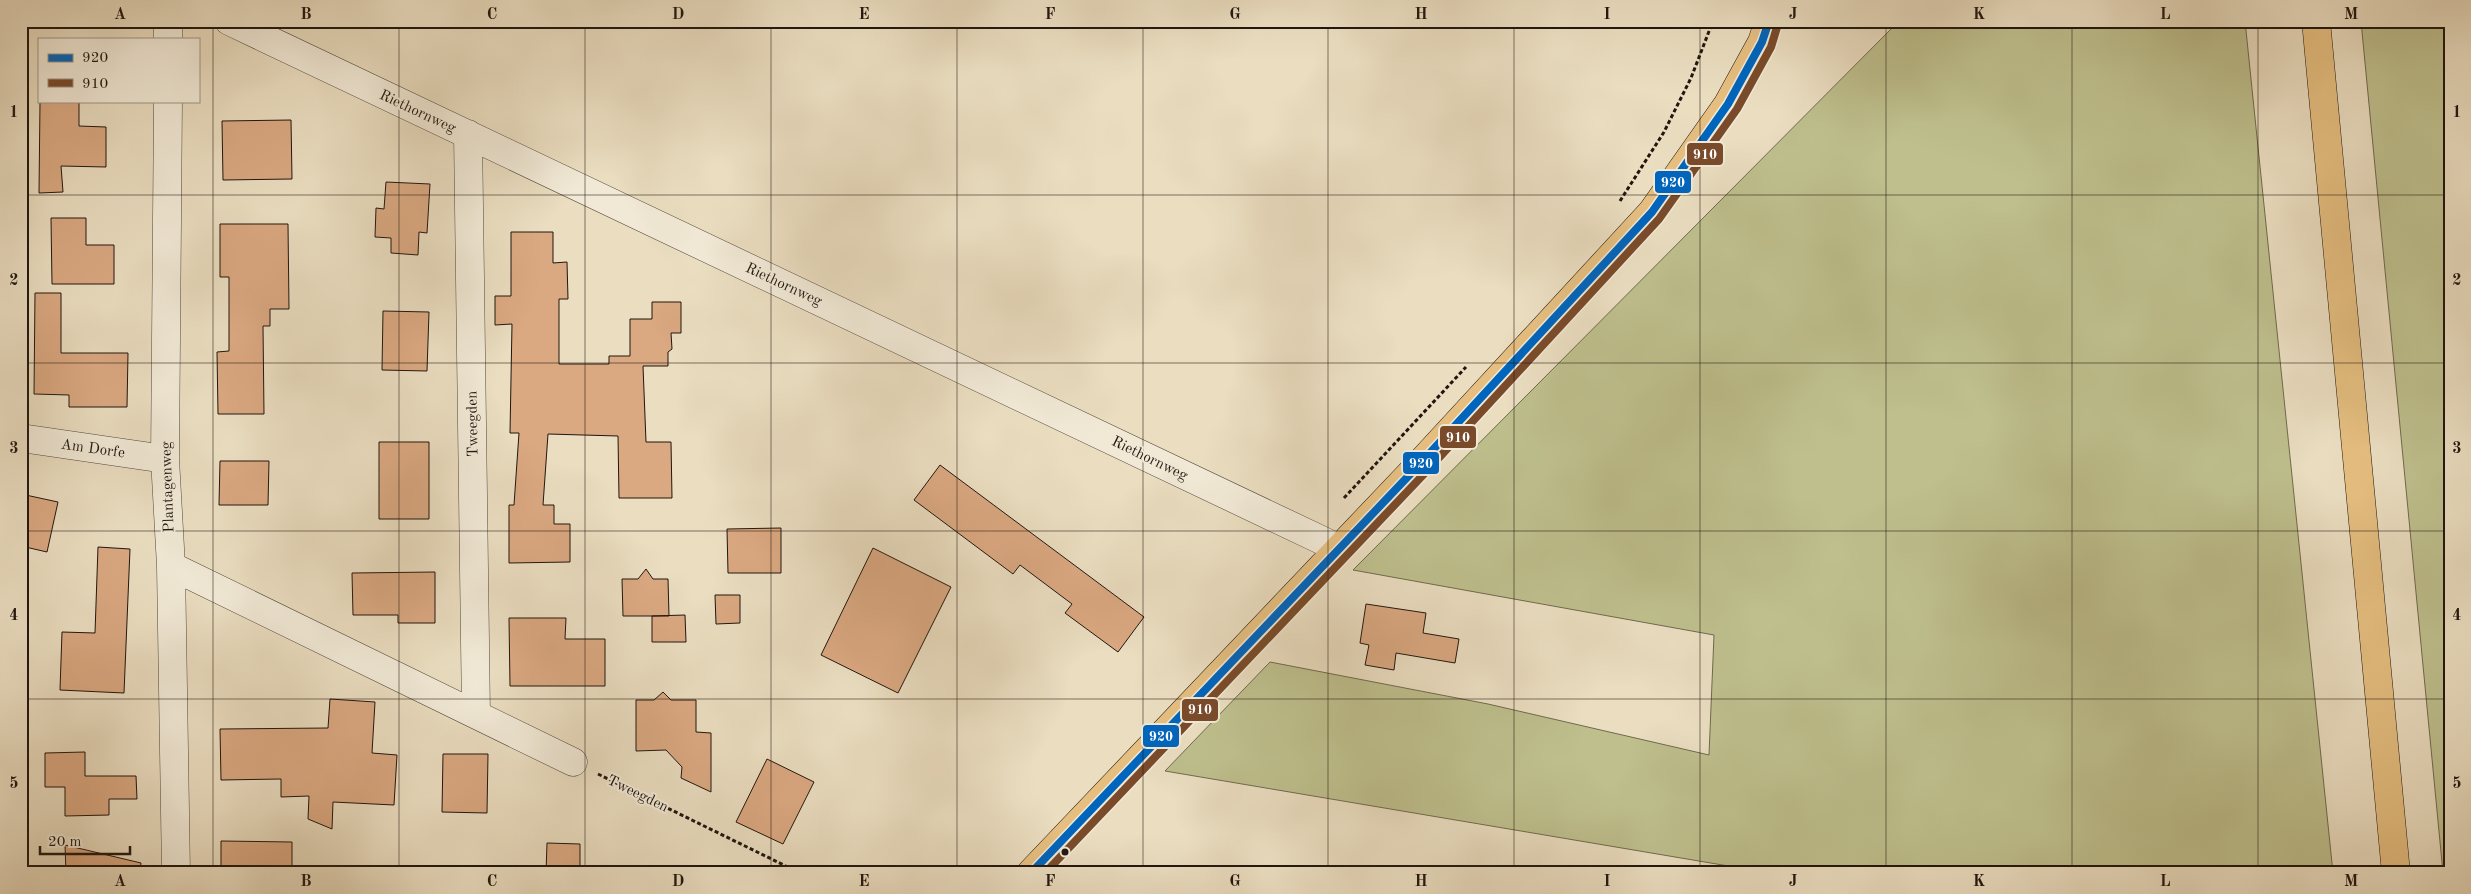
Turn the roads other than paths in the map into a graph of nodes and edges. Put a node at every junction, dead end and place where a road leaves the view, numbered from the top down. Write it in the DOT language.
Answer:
graph roads {
  1 [pos="168,21"];
  2 [pos="229,21"];
  3 [pos="1769,21"];
  4 [pos="2316,21"];
  5 [pos="168,38"];
  6 [pos="168,102"];
  7 [pos="468,134"];
  8 [pos="21,438"];
  9 [pos="165,459"];
  10 [pos="1338,548"];
  11 [pos="171,566"];
  12 [pos="476,714"];
  13 [pos="573,762"];
  14 [pos="176,873"];
  15 [pos="1031,873"];
  16 [pos="2396,873"];
  1 -- 5 [label="street"];
  2 -- 7 [label="street, Riethornweg"];
  3 -- 10 [label="main road"];
  4 -- 16 [label="main road"];
  6 -- 9 [label="street, Plantagenweg"];
  7 -- 10 [label="street, Riethornweg"];
  7 -- 12 [label="street, Tweegden"];
  8 -- 9 [label="street, Am Dorfe"];
  9 -- 11 [label="street, Plantagenweg"];
  10 -- 15 [label="main road"];
  11 -- 12 [label="street"];
  11 -- 14 [label="street, Plantagenweg"];
  12 -- 13 [label="street"];
}
